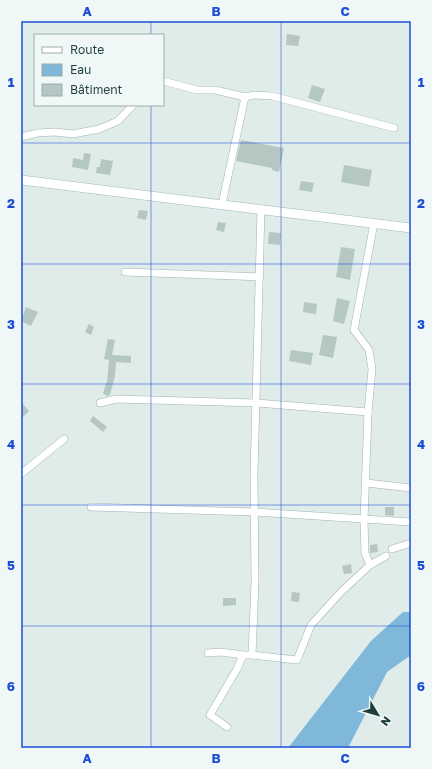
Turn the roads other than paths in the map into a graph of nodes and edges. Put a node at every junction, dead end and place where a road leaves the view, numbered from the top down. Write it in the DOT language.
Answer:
graph roads {
  1 [pos="164,81"];
  2 [pos="245,97"];
  3 [pos="132,106"];
  4 [pos="394,128"];
  5 [pos="21,137"];
  6 [pos="21,180"];
  7 [pos="222,204"];
  8 [pos="261,209"];
  9 [pos="374,223"];
  10 [pos="411,228"];
  11 [pos="125,272"];
  12 [pos="260,277"];
  13 [pos="100,403"];
  14 [pos="257,403"];
  15 [pos="368,412"];
  16 [pos="64,439"];
  17 [pos="21,474"];
  18 [pos="366,484"];
  19 [pos="411,488"];
  20 [pos="91,507"];
  21 [pos="254,512"];
  22 [pos="364,520"];
  23 [pos="411,522"];
  24 [pos="411,543"];
  25 [pos="392,549"];
  26 [pos="386,556"];
  27 [pos="370,565"];
  28 [pos="208,653"];
  29 [pos="252,654"];
  30 [pos="243,655"];
  31 [pos="227,727"];
  1 -- 2 [label="street"];
  2 -- 4 [label="street"];
  2 -- 7 [label="street"];
  3 -- 5 [label="street"];
  6 -- 7 [label="main road"];
  7 -- 8 [label="main road"];
  8 -- 9 [label="main road"];
  8 -- 12 [label="street"];
  9 -- 10 [label="main road"];
  9 -- 15 [label="street"];
  11 -- 12 [label="street"];
  12 -- 14 [label="street"];
  13 -- 14 [label="street"];
  14 -- 15 [label="street"];
  14 -- 21 [label="street"];
  15 -- 18 [label="street"];
  16 -- 17 [label="street"];
  18 -- 19 [label="street"];
  18 -- 22 [label="street"];
  20 -- 21 [label="street"];
  21 -- 22 [label="street"];
  21 -- 29 [label="street"];
  22 -- 23 [label="street"];
  22 -- 27 [label="street"];
  24 -- 25 [label="street"];
  26 -- 27 [label="street"];
  27 -- 29 [label="street"];
  28 -- 30 [label="street"];
  29 -- 30 [label="street"];
  30 -- 31 [label="street"];
}
